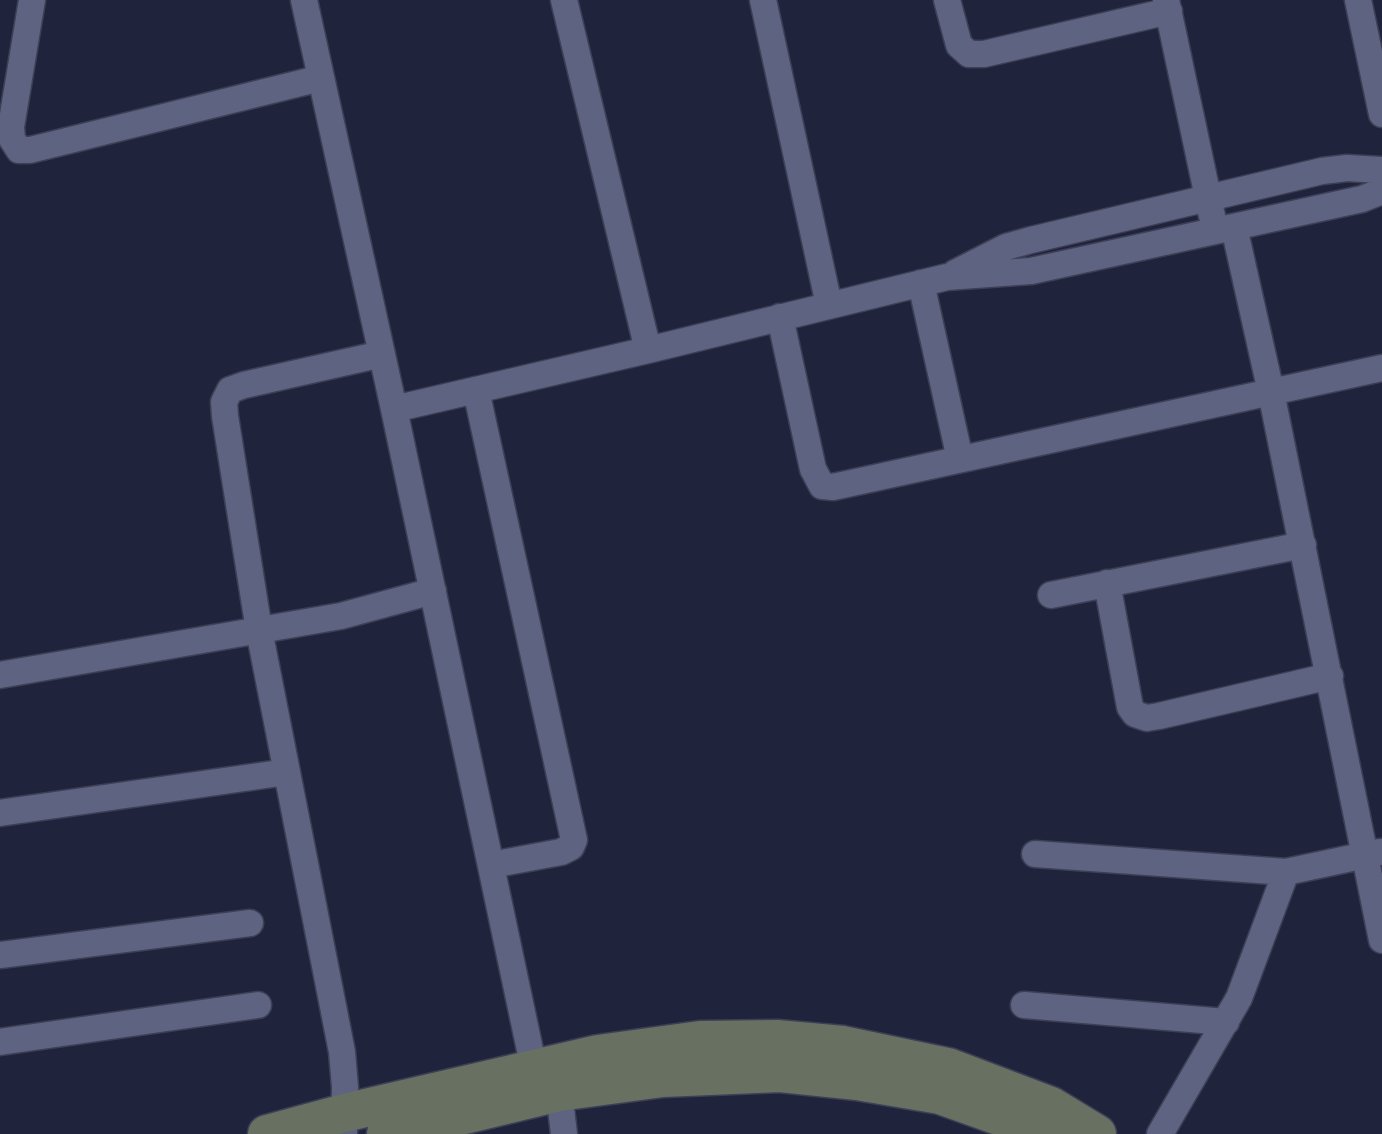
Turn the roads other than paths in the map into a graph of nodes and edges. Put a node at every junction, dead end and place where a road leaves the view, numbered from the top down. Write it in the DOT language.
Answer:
graph roads {
  1 [pos="32,0"];
  2 [pos="304,0"];
  3 [pos="564,0"];
  4 [pos="763,0"];
  5 [pos="947,0"];
  6 [pos="1358,0"];
  7 [pos="1168,5"];
  8 [pos="321,78"];
  9 [pos="1382,114"];
  10 [pos="1382,170"];
  11 [pos="1382,191"];
  12 [pos="1208,198"];
  13 [pos="1225,229"];
  14 [pos="947,277"];
  15 [pos="921,283"];
  16 [pos="829,305"];
  17 [pos="780,317"];
  18 [pos="648,350"];
  19 [pos="382,354"];
  20 [pos="1382,368"];
  21 [pos="476,390"];
  22 [pos="1271,392"];
  23 [pos="394,409"];
  24 [pos="960,459"];
  25 [pos="1303,545"];
  26 [pos="1107,583"];
  27 [pos="433,591"];
  28 [pos="1051,595"];
  29 [pos="260,630"];
  30 [pos="0,675"];
  31 [pos="1330,676"];
  32 [pos="287,772"];
  33 [pos="0,813"];
  34 [pos="1373,853"];
  35 [pos="1034,854"];
  36 [pos="491,865"];
  37 [pos="1286,872"];
  38 [pos="250,923"];
  39 [pos="1382,940"];
  40 [pos="0,955"];
  41 [pos="258,1005"];
  42 [pos="1024,1005"];
  43 [pos="1226,1022"];
  44 [pos="0,1042"];
  45 [pos="544,1086"];
  46 [pos="344,1124"];
  47 [pos="1046,1126"];
  48 [pos="267,1134"];
  49 [pos="386,1134"];
  50 [pos="564,1134"];
  51 [pos="1097,1134"];
  52 [pos="1160,1134"];
  1 -- 8 [label="street"];
  2 -- 8 [label="street"];
  3 -- 18 [label="street"];
  4 -- 16 [label="street"];
  5 -- 7 [label="street"];
  6 -- 9 [label="street"];
  7 -- 12 [label="street"];
  8 -- 19 [label="street"];
  10 -- 12 [label="street"];
  11 -- 13 [label="street"];
  12 -- 13 [label="street"];
  12 -- 14 [label="street"];
  13 -- 14 [label="street"];
  13 -- 22 [label="street"];
  14 -- 15 [label="street"];
  15 -- 16 [label="street"];
  15 -- 24 [label="street"];
  16 -- 17 [label="street"];
  17 -- 18 [label="street"];
  17 -- 24 [label="street"];
  18 -- 21 [label="street"];
  19 -- 23 [label="street"];
  19 -- 29 [label="street"];
  20 -- 22 [label="street"];
  21 -- 23 [label="street"];
  21 -- 36 [label="street"];
  22 -- 24 [label="street"];
  22 -- 25 [label="street"];
  23 -- 27 [label="street"];
  25 -- 26 [label="street"];
  25 -- 31 [label="street"];
  26 -- 28 [label="street"];
  26 -- 31 [label="street"];
  27 -- 29 [label="street"];
  27 -- 36 [label="street"];
  29 -- 30 [label="street"];
  29 -- 32 [label="street"];
  31 -- 34 [label="street"];
  32 -- 33 [label="street"];
  32 -- 46 [label="street"];
  34 -- 37 [label="street"];
  34 -- 39 [label="street"];
  35 -- 37 [label="street"];
  36 -- 45 [label="street"];
  37 -- 43 [label="street"];
  38 -- 40 [label="street"];
  41 -- 44 [label="street"];
  42 -- 43 [label="street"];
  43 -- 52 [label="street"];
  45 -- 46 [label="street"];
  45 -- 47 [label="street"];
  45 -- 49 [label="street"];
  45 -- 50 [label="street"];
  46 -- 48 [label="street"];
  47 -- 51 [label="street"];
}
